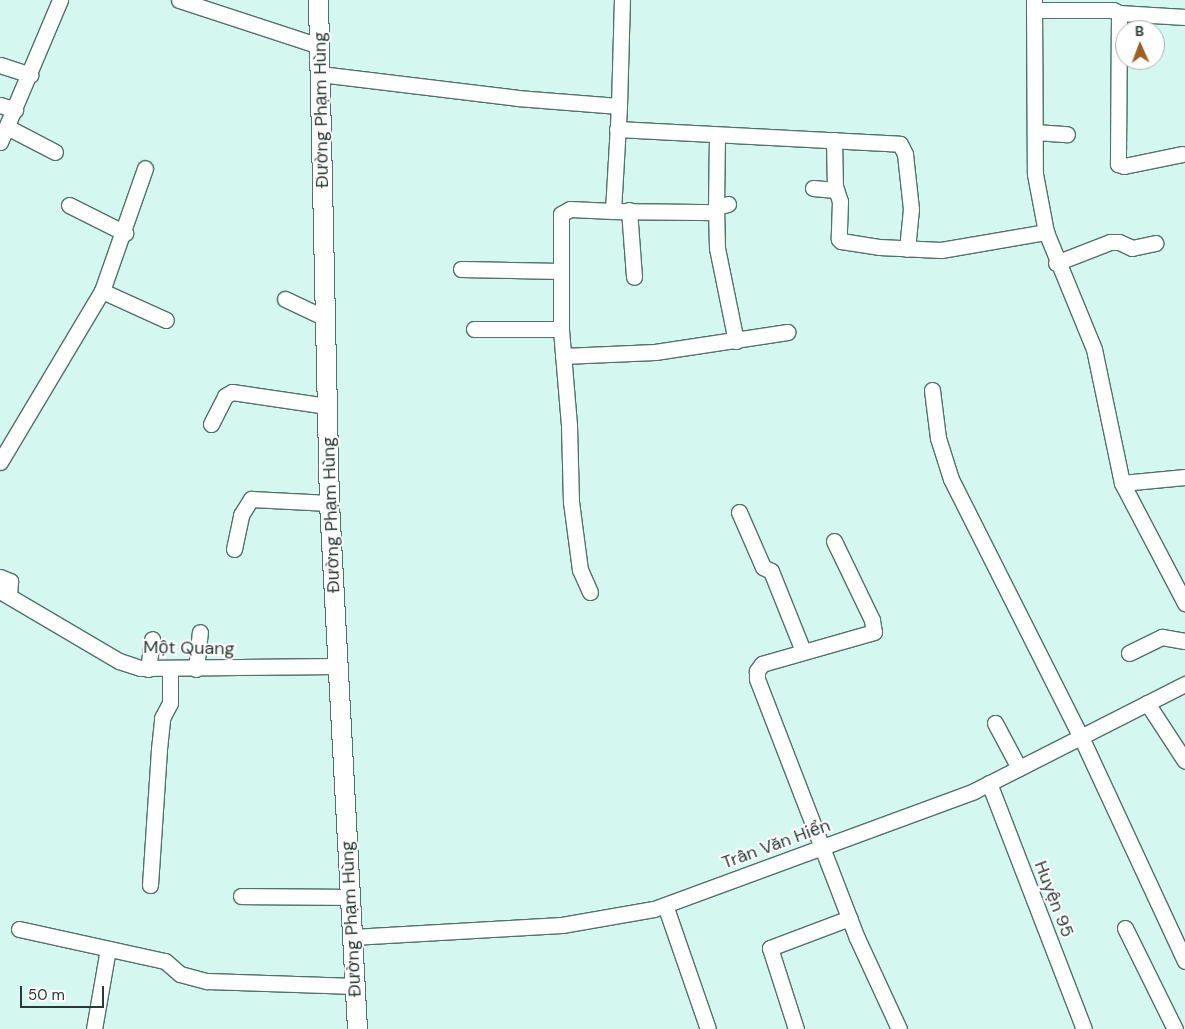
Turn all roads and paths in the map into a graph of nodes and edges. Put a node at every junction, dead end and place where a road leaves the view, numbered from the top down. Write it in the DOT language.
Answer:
graph roads {
  1 [pos="60,0"];
  2 [pos="179,0"];
  3 [pos="318,0"];
  4 [pos="622,0"];
  5 [pos="1034,5"];
  6 [pos="1119,13"];
  7 [pos="1185,17"];
  8 [pos="320,46"];
  9 [pos="0,65"];
  10 [pos="320,74"];
  11 [pos="30,76"];
  12 [pos="0,105"];
  13 [pos="619,106"];
  14 [pos="15,110"];
  15 [pos="7,127"];
  16 [pos="618,129"];
  17 [pos="1035,132"];
  18 [pos="1067,134"];
  19 [pos="718,135"];
  20 [pos="834,140"];
  21 [pos="0,142"];
  22 [pos="55,152"];
  23 [pos="1182,154"];
  24 [pos="145,168"];
  25 [pos="813,188"];
  26 [pos="835,190"];
  27 [pos="69,205"];
  28 [pos="720,208"];
  29 [pos="613,210"];
  30 [pos="629,210"];
  31 [pos="1046,232"];
  32 [pos="125,233"];
  33 [pos="1155,243"];
  34 [pos="907,249"];
  35 [pos="1056,263"];
  36 [pos="461,269"];
  37 [pos="561,271"];
  38 [pos="634,277"];
  39 [pos="102,291"];
  40 [pos="285,299"];
  41 [pos="325,318"];
  42 [pos="166,320"];
  43 [pos="474,329"];
  44 [pos="561,329"];
  45 [pos="787,332"];
  46 [pos="736,341"];
  47 [pos="563,356"];
  48 [pos="932,390"];
  49 [pos="327,406"];
  50 [pos="211,424"];
  51 [pos="0,462"];
  52 [pos="1185,477"];
  53 [pos="1122,483"];
  54 [pos="329,503"];
  55 [pos="739,512"];
  56 [pos="834,541"];
  57 [pos="234,549"];
  58 [pos="0,577"];
  59 [pos="590,592"];
  60 [pos="4,593"];
  61 [pos="1185,603"];
  62 [pos="200,632"];
  63 [pos="152,639"];
  64 [pos="1185,641"];
  65 [pos="803,650"];
  66 [pos="1128,653"];
  67 [pos="337,666"];
  68 [pos="148,669"];
  69 [pos="170,669"];
  70 [pos="196,669"];
  71 [pos="1185,684"];
  72 [pos="1153,712"];
  73 [pos="995,723"];
  74 [pos="1086,747"];
  75 [pos="1185,761"];
  76 [pos="1019,768"];
  77 [pos="989,783"];
  78 [pos="825,853"];
  79 [pos="150,885"];
  80 [pos="241,896"];
  81 [pos="350,896"];
  82 [pos="668,913"];
  83 [pos="850,918"];
  84 [pos="1125,928"];
  85 [pos="19,930"];
  86 [pos="352,937"];
  87 [pos="108,949"];
  88 [pos="1185,961"];
  89 [pos="355,986"];
  90 [pos="94,1029"];
  91 [pos="357,1029"];
  92 [pos="708,1029"];
  93 [pos="796,1029"];
  94 [pos="899,1029"];
  95 [pos="1084,1029"];
  96 [pos="1175,1029"];
  1 -- 11 [label="street"];
  2 -- 8 [label="street"];
  3 -- 8 [label="main road, Đường Phạm Hùng"];
  4 -- 13 [label="street"];
  5 -- 6 [label="street"];
  5 -- 17 [label="street"];
  6 -- 7 [label="street"];
  6 -- 23 [label="street"];
  8 -- 10 [label="main road, Đường Phạm Hùng"];
  9 -- 11 [label="street"];
  10 -- 13 [label="street"];
  10 -- 41 [label="main road, Đường Phạm Hùng"];
  11 -- 14 [label="street"];
  12 -- 14 [label="street"];
  13 -- 16 [label="street"];
  14 -- 15 [label="street"];
  15 -- 21 [label="street"];
  15 -- 22 [label="street"];
  16 -- 19 [label="street"];
  16 -- 29 [label="street"];
  17 -- 18 [label="street"];
  17 -- 31 [label="street"];
  19 -- 20 [label="street"];
  19 -- 28 [label="street"];
  20 -- 26 [label="street"];
  20 -- 34 [label="street"];
  24 -- 32 [label="street"];
  25 -- 26 [label="street"];
  26 -- 34 [label="street"];
  27 -- 32 [label="street"];
  28 -- 30 [label="street"];
  28 -- 46 [label="street"];
  29 -- 30 [label="street"];
  29 -- 37 [label="street"];
  30 -- 38 [label="street"];
  31 -- 34 [label="street"];
  31 -- 35 [label="street"];
  32 -- 39 [label="street"];
  33 -- 35 [label="street"];
  35 -- 53 [label="street"];
  36 -- 37 [label="street"];
  37 -- 44 [label="street"];
  39 -- 42 [label="street"];
  39 -- 51 [label="street"];
  40 -- 41 [label="street"];
  41 -- 49 [label="main road, Đường Phạm Hùng"];
  43 -- 44 [label="street"];
  44 -- 47 [label="street"];
  45 -- 46 [label="street"];
  46 -- 47 [label="street"];
  47 -- 59 [label="street"];
  48 -- 74 [label="street"];
  49 -- 50 [label="street"];
  49 -- 54 [label="main road, Đường Phạm Hùng"];
  52 -- 53 [label="street"];
  53 -- 61 [label="street"];
  54 -- 57 [label="street"];
  54 -- 67 [label="main road, Đường Phạm Hùng"];
  55 -- 65 [label="street"];
  56 -- 65 [label="street"];
  58 -- 60 [label="street"];
  60 -- 68 [label="street, Một Quang"];
  62 -- 70 [label="street"];
  63 -- 68 [label="street"];
  64 -- 66 [label="street"];
  65 -- 78 [label="street"];
  67 -- 70 [label="street, Một Quang"];
  67 -- 81 [label="main road, Đường Phạm Hùng"];
  68 -- 69 [label="street, Một Quang"];
  69 -- 70 [label="street, Một Quang"];
  69 -- 79 [label="street"];
  71 -- 72 [label="street, Trần Văn Hiển"];
  72 -- 74 [label="street, Trần Văn Hiển"];
  72 -- 75 [label="street"];
  73 -- 76 [label="street"];
  74 -- 76 [label="street, Trần Văn Hiển"];
  74 -- 88 [label="street"];
  76 -- 77 [label="street, Trần Văn Hiển"];
  77 -- 78 [label="street, Trần Văn Hiển"];
  77 -- 95 [label="street, Huyện 95"];
  78 -- 82 [label="street, Trần Văn Hiển"];
  78 -- 83 [label="street"];
  80 -- 81 [label="street"];
  81 -- 86 [label="main road, Đường Phạm Hùng"];
  82 -- 86 [label="street, Trần Văn Hiển"];
  82 -- 92 [label="street"];
  83 -- 93 [label="street"];
  83 -- 94 [label="street"];
  84 -- 96 [label="street"];
  85 -- 87 [label="street"];
  86 -- 89 [label="main road, Đường Phạm Hùng"];
  87 -- 89 [label="street"];
  87 -- 90 [label="street"];
  89 -- 91 [label="main road, Đường Phạm Hùng"];
}
